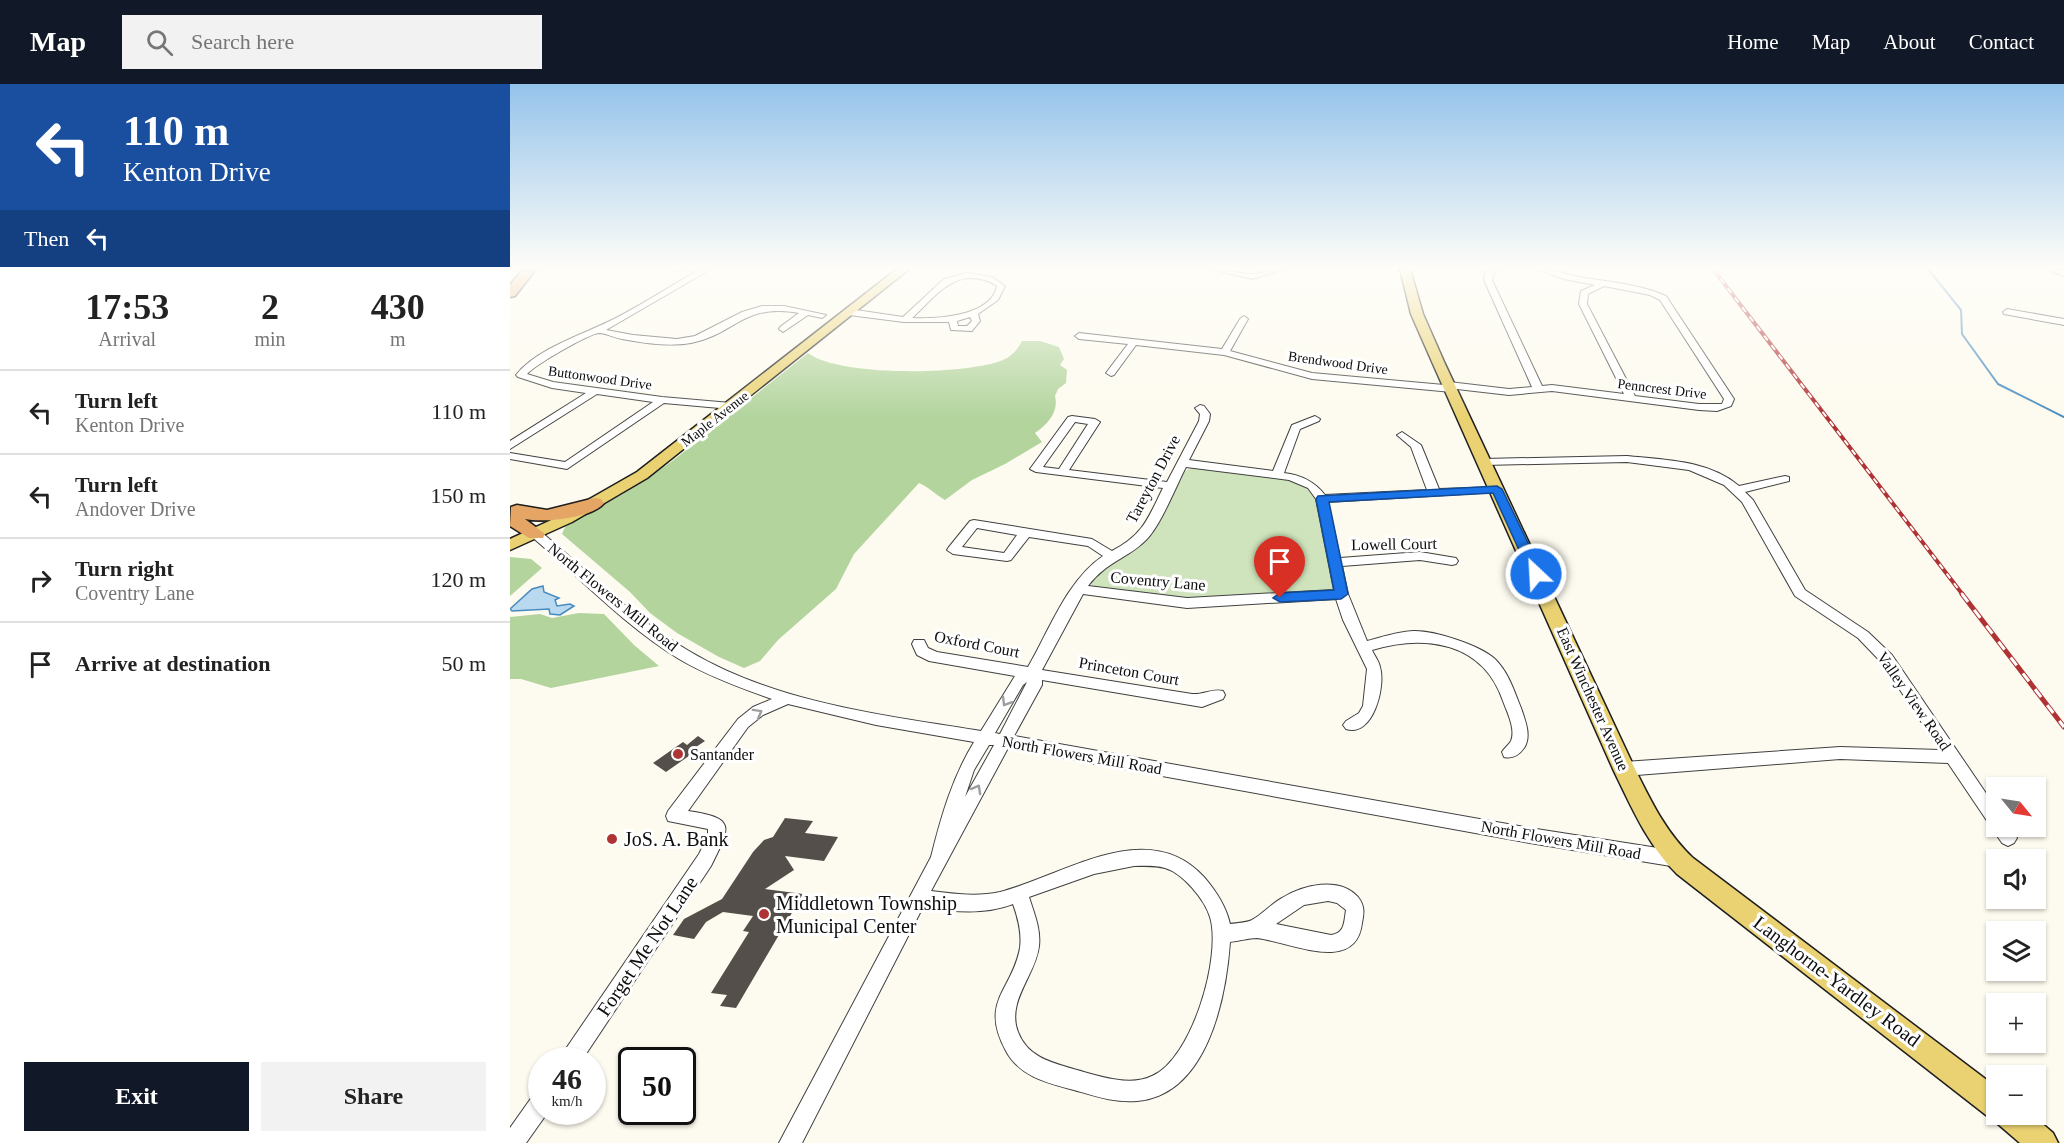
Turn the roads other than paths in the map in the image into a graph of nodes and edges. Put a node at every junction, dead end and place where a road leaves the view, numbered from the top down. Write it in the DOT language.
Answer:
graph roads {
  1 [pos="611,318"];
  2 [pos="618,318"];
  3 [pos="739,318"];
  4 [pos="798,318"];
  5 [pos="841,318"];
  6 [pos="913,318"];
  7 [pos="975,318"];
  8 [pos="1420,318"];
  9 [pos="1506,318"];
  10 [pos="1590,318"];
  11 [pos="1677,318"];
  12 [pos="2044,318"];
  13 [pos="1244,319"];
  14 [pos="2064,322"];
  15 [pos="597,330"];
  16 [pos="783,330"];
  17 [pos="1080,336"];
  18 [pos="1134,342"];
  19 [pos="1225,352"];
  20 [pos="1111,373"];
  21 [pos="1451,387"];
  22 [pos="1538,389"];
  23 [pos="597,390"];
  24 [pos="1632,399"];
  25 [pos="662,400"];
  26 [pos="731,406"];
  27 [pos="1200,408"];
  28 [pos="1315,419"];
  29 [pos="1402,435"];
  30 [pos="510,446"];
  31 [pos="510,456"];
  32 [pos="1484,462"];
  33 [pos="1183,463"];
  34 [pos="1062,472"];
  35 [pos="1277,474"];
  36 [pos="1785,479"];
  37 [pos="1171,486"];
  38 [pos="1497,489"];
  39 [pos="1738,490"];
  40 [pos="1434,492"];
  41 [pos="1322,499"];
  42 [pos="595,503"];
  43 [pos="511,514"];
  44 [pos="1026,532"];
  45 [pos="536,534"];
  46 [pos="510,545"];
  47 [pos="1111,556"];
  48 [pos="1452,561"];
  49 [pos="1335,562"];
  50 [pos="1080,589"];
  51 [pos="1341,594"];
  52 [pos="919,644"];
  53 [pos="1364,647"];
  54 [pos="1033,672"];
  55 [pos="1218,695"];
  56 [pos="788,698"];
  57 [pos="1351,725"];
  58 [pos="985,737"];
  59 [pos="1005,741"];
  60 [pos="1510,752"];
  61 [pos="1953,757"];
  62 [pos="1624,770"];
  63 [pos="1986,806"];
  64 [pos="939,859"];
  65 [pos="1677,859"];
  66 [pos="1019,893"];
  67 [pos="919,898"];
  68 [pos="1254,929"];
  69 [pos="1221,935"];
  70 [pos="579,1047"];
  71 [pos="1986,1097"];
  72 [pos="528,1122"];
  73 [pos="2021,1125"];
  74 [pos="513,1143"];
  75 [pos="789,1143"];
  76 [pos="2043,1143"];
  1 -- 15 [label="street, Buttonwood Drive"];
  2 -- 15 [label="street, Buttonwood Drive"];
  3 -- 15 [label="street"];
  4 -- 16 [label="street"];
  5 -- 26 [label="main road, Maple Avenue"];
  6 -- 7 [label="street"];
  8 -- 21 [label="main road, East Winchester Avenue"];
  9 -- 22 [label="street"];
  10 -- 24 [label="street"];
  11 -- 24 [label="street, Penncrest Drive"];
  12 -- 14 [label="street"];
  13 -- 19 [label="street"];
  15 -- 23 [label="street, Buttonwood Drive"];
  17 -- 18 [label="street, Brendwood Drive"];
  18 -- 19 [label="street, Brendwood Drive"];
  18 -- 20 [label="street"];
  19 -- 21 [label="street, Brendwood Drive"];
  21 -- 22 [label="street, Penncrest Drive"];
  21 -- 32 [label="main road, East Winchester Avenue"];
  22 -- 24 [label="street, Penncrest Drive"];
  23 -- 25 [label="street, Buttonwood Drive"];
  23 -- 30 [label="street"];
  25 -- 26 [label="street, Buttonwood Drive"];
  25 -- 31 [label="street"];
  26 -- 42 [label="main road, Maple Avenue"];
  27 -- 33 [label="street, Tareyton Drive"];
  28 -- 35 [label="street"];
  29 -- 40 [label="street"];
  32 -- 38 [label="main road, East Winchester Avenue"];
  32 -- 39 [label="street, Valley View Road"];
  33 -- 35 [label="street"];
  33 -- 37 [label="street, Tareyton Drive"];
  34 -- 34 [label="street"];
  34 -- 37 [label="street"];
  35 -- 41 [label="street"];
  36 -- 39 [label="street"];
  37 -- 47 [label="street, Tareyton Drive"];
  38 -- 40 [label="street"];
  38 -- 62 [label="main road, East Winchester Avenue"];
  39 -- 61 [label="street, Valley View Road"];
  40 -- 41 [label="street"];
  41 -- 49 [label="street"];
  42 -- 43 [label="highway"];
  42 -- 45 [label="main road, Maple Avenue"];
  43 -- 45 [label="highway"];
  44 -- 44 [label="street"];
  44 -- 47 [label="street"];
  45 -- 46 [label="main road, Maple Avenue"];
  45 -- 56 [label="street, North Flowers Mill Road"];
  47 -- 50 [label="street, Tareyton Drive"];
  48 -- 49 [label="street, Lowell Court"];
  49 -- 51 [label="street"];
  50 -- 51 [label="street, Coventry Lane"];
  50 -- 54 [label="street, Tareyton Drive"];
  51 -- 53 [label="street"];
  52 -- 54 [label="street, Oxford Court"];
  53 -- 57 [label="street"];
  53 -- 60 [label="street"];
  54 -- 55 [label="street, Princeton Court"];
  54 -- 58 [label="street, Tareyton Drive, one-way"];
  54 -- 59 [label="street, Tareyton Drive"];
  56 -- 58 [label="street, North Flowers Mill Road"];
  70 -- 56 [label="street, Forget Me Not Lane, one-way"];
  58 -- 59 [label="street, North Flowers Mill Road"];
  58 -- 64 [label="street, Tareyton Drive"];
  64 -- 59 [label="street, Tareyton Drive, one-way"];
  59 -- 65 [label="street, North Flowers Mill Road"];
  61 -- 62 [label="street, Valley View Road"];
  61 -- 63 [label="street"];
  62 -- 65 [label="main road, East Winchester Avenue"];
  64 -- 67 [label="street"];
  65 -- 71 [label="main road, Langhorne-Yardley Road"];
  66 -- 67 [label="street"];
  66 -- 69 [label="street"];
  66 -- 69 [label="street"];
  67 -- 75 [label="street"];
  68 -- 68 [label="street"];
  68 -- 69 [label="street"];
  72 -- 74 [label="street"];
  73 -- 76 [label="main road"];
}
